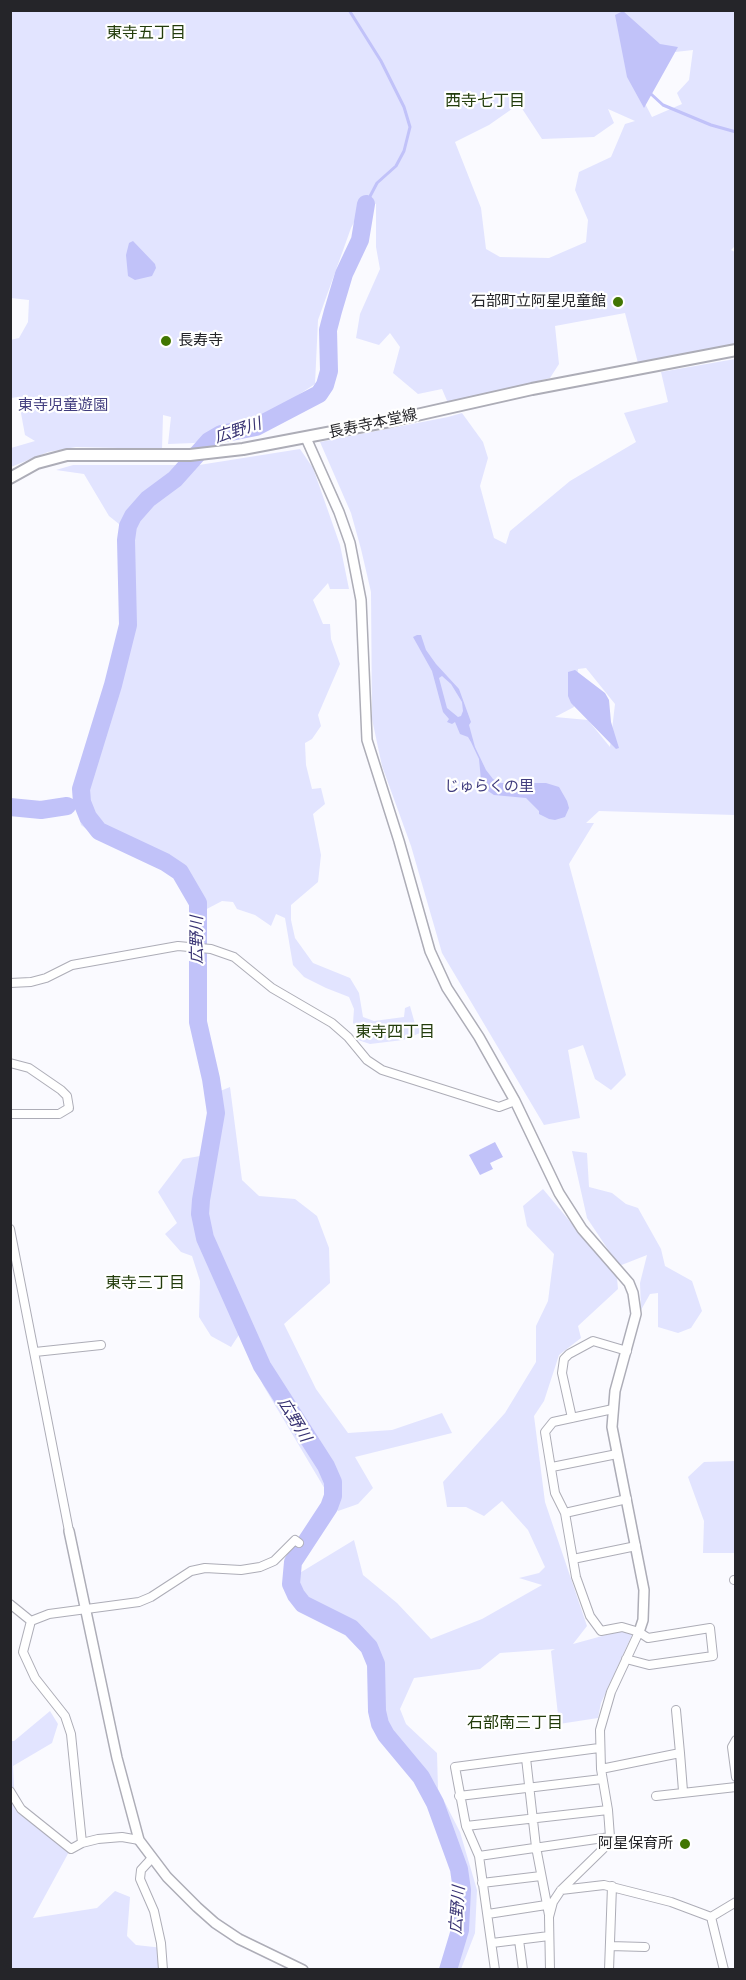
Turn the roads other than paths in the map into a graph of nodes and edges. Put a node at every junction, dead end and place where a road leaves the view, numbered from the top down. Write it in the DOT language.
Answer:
graph roads {
  1 [pos="735,350"];
  2 [pos="306,438"];
  3 [pos="10,477"];
  4 [pos="10,982"];
  5 [pos="10,1063"];
  6 [pos="515,1101"];
  7 [pos="10,1114"];
  8 [pos="10,1229"];
  9 [pos="101,1345"];
  10 [pos="627,1350"];
  11 [pos="35,1352"];
  12 [pos="614,1409"];
  13 [pos="572,1418"];
  14 [pos="617,1454"];
  15 [pos="552,1467"];
  16 [pos="627,1499"];
  17 [pos="566,1513"];
  18 [pos="69,1531"];
  19 [pos="299,1543"];
  20 [pos="636,1546"];
  21 [pos="573,1559"];
  22 [pos="10,1604"];
  23 [pos="87,1608"];
  24 [pos="31,1621"];
  25 [pos="639,1632"];
  26 [pos="626,1659"];
  27 [pos="675,1710"];
  28 [pos="735,1740"];
  29 [pos="599,1748"];
  30 [pos="680,1753"];
  31 [pos="526,1758"];
  32 [pos="601,1769"];
  33 [pos="735,1777"];
  34 [pos="602,1779"];
  35 [pos="529,1787"];
  36 [pos="735,1787"];
  37 [pos="10,1791"];
  38 [pos="683,1791"];
  39 [pos="459,1796"];
  40 [pos="656,1796"];
  41 [pos="608,1810"];
  42 [pos="533,1817"];
  43 [pos="466,1826"];
  44 [pos="610,1836"];
  45 [pos="139,1840"];
  46 [pos="82,1843"];
  47 [pos="536,1847"];
  48 [pos="479,1856"];
  49 [pos="152,1858"];
  50 [pos="541,1876"];
  51 [pos="482,1883"];
  52 [pos="612,1886"];
  53 [pos="561,1890"];
  54 [pos="735,1902"];
  55 [pos="546,1905"];
  56 [pos="488,1914"];
  57 [pos="549,1917"];
  58 [pos="711,1917"];
  59 [pos="549,1936"];
  60 [pos="519,1940"];
  61 [pos="492,1943"];
  62 [pos="610,1947"];
  63 [pos="645,1947"];
  64 [pos="163,1970"];
  65 [pos="303,1970"];
  66 [pos="495,1970"];
  67 [pos="523,1970"];
  68 [pos="550,1970"];
  69 [pos="609,1970"];
  70 [pos="724,1970"];
  1 -- 2 [label="main road, 長寿寺本堂線"];
  2 -- 3 [label="main road, 長寿寺本堂線"];
  2 -- 6 [label="street"];
  4 -- 6 [label="street"];
  5 -- 7 [label="street"];
  6 -- 10 [label="street"];
  8 -- 11 [label="street"];
  9 -- 11 [label="street"];
  10 -- 12 [label="street"];
  10 -- 13 [label="street"];
  11 -- 18 [label="street"];
  12 -- 13 [label="street"];
  12 -- 14 [label="street"];
  13 -- 15 [label="street"];
  14 -- 15 [label="street"];
  14 -- 16 [label="street"];
  15 -- 17 [label="street"];
  16 -- 17 [label="street"];
  16 -- 20 [label="street"];
  17 -- 21 [label="street"];
  18 -- 23 [label="street"];
  19 -- 23 [label="street"];
  20 -- 21 [label="street"];
  20 -- 25 [label="street"];
  21 -- 25 [label="street"];
  22 -- 24 [label="street"];
  23 -- 24 [label="street"];
  23 -- 45 [label="street"];
  24 -- 46 [label="street"];
  25 -- 26 [label="street"];
  25 -- 26 [label="street"];
  26 -- 29 [label="street"];
  27 -- 30 [label="street"];
  28 -- 33 [label="street"];
  29 -- 31 [label="street"];
  29 -- 32 [label="street"];
  30 -- 32 [label="street"];
  30 -- 38 [label="street"];
  31 -- 35 [label="street"];
  31 -- 39 [label="street"];
  32 -- 34 [label="street"];
  34 -- 35 [label="street"];
  34 -- 41 [label="street"];
  35 -- 39 [label="street"];
  35 -- 42 [label="street"];
  36 -- 38 [label="street"];
  37 -- 46 [label="street"];
  38 -- 40 [label="street"];
  39 -- 43 [label="street"];
  41 -- 42 [label="street"];
  41 -- 44 [label="street"];
  42 -- 43 [label="street"];
  42 -- 47 [label="street"];
  43 -- 48 [label="street"];
  44 -- 47 [label="street"];
  44 -- 53 [label="street"];
  45 -- 46 [label="street"];
  45 -- 49 [label="street"];
  47 -- 48 [label="street"];
  47 -- 50 [label="street"];
  48 -- 51 [label="street"];
  49 -- 64 [label="street"];
  49 -- 65 [label="street"];
  50 -- 51 [label="street"];
  50 -- 55 [label="street"];
  51 -- 56 [label="street"];
  52 -- 53 [label="street"];
  52 -- 58 [label="street"];
  52 -- 62 [label="street"];
  53 -- 57 [label="street"];
  54 -- 58 [label="street"];
  55 -- 56 [label="street"];
  55 -- 57 [label="street"];
  56 -- 61 [label="street"];
  57 -- 59 [label="street"];
  58 -- 70 [label="street"];
  59 -- 60 [label="street"];
  59 -- 68 [label="street"];
  60 -- 61 [label="street"];
  60 -- 67 [label="street"];
  61 -- 66 [label="street"];
  62 -- 63 [label="street"];
  62 -- 69 [label="street"];
}
